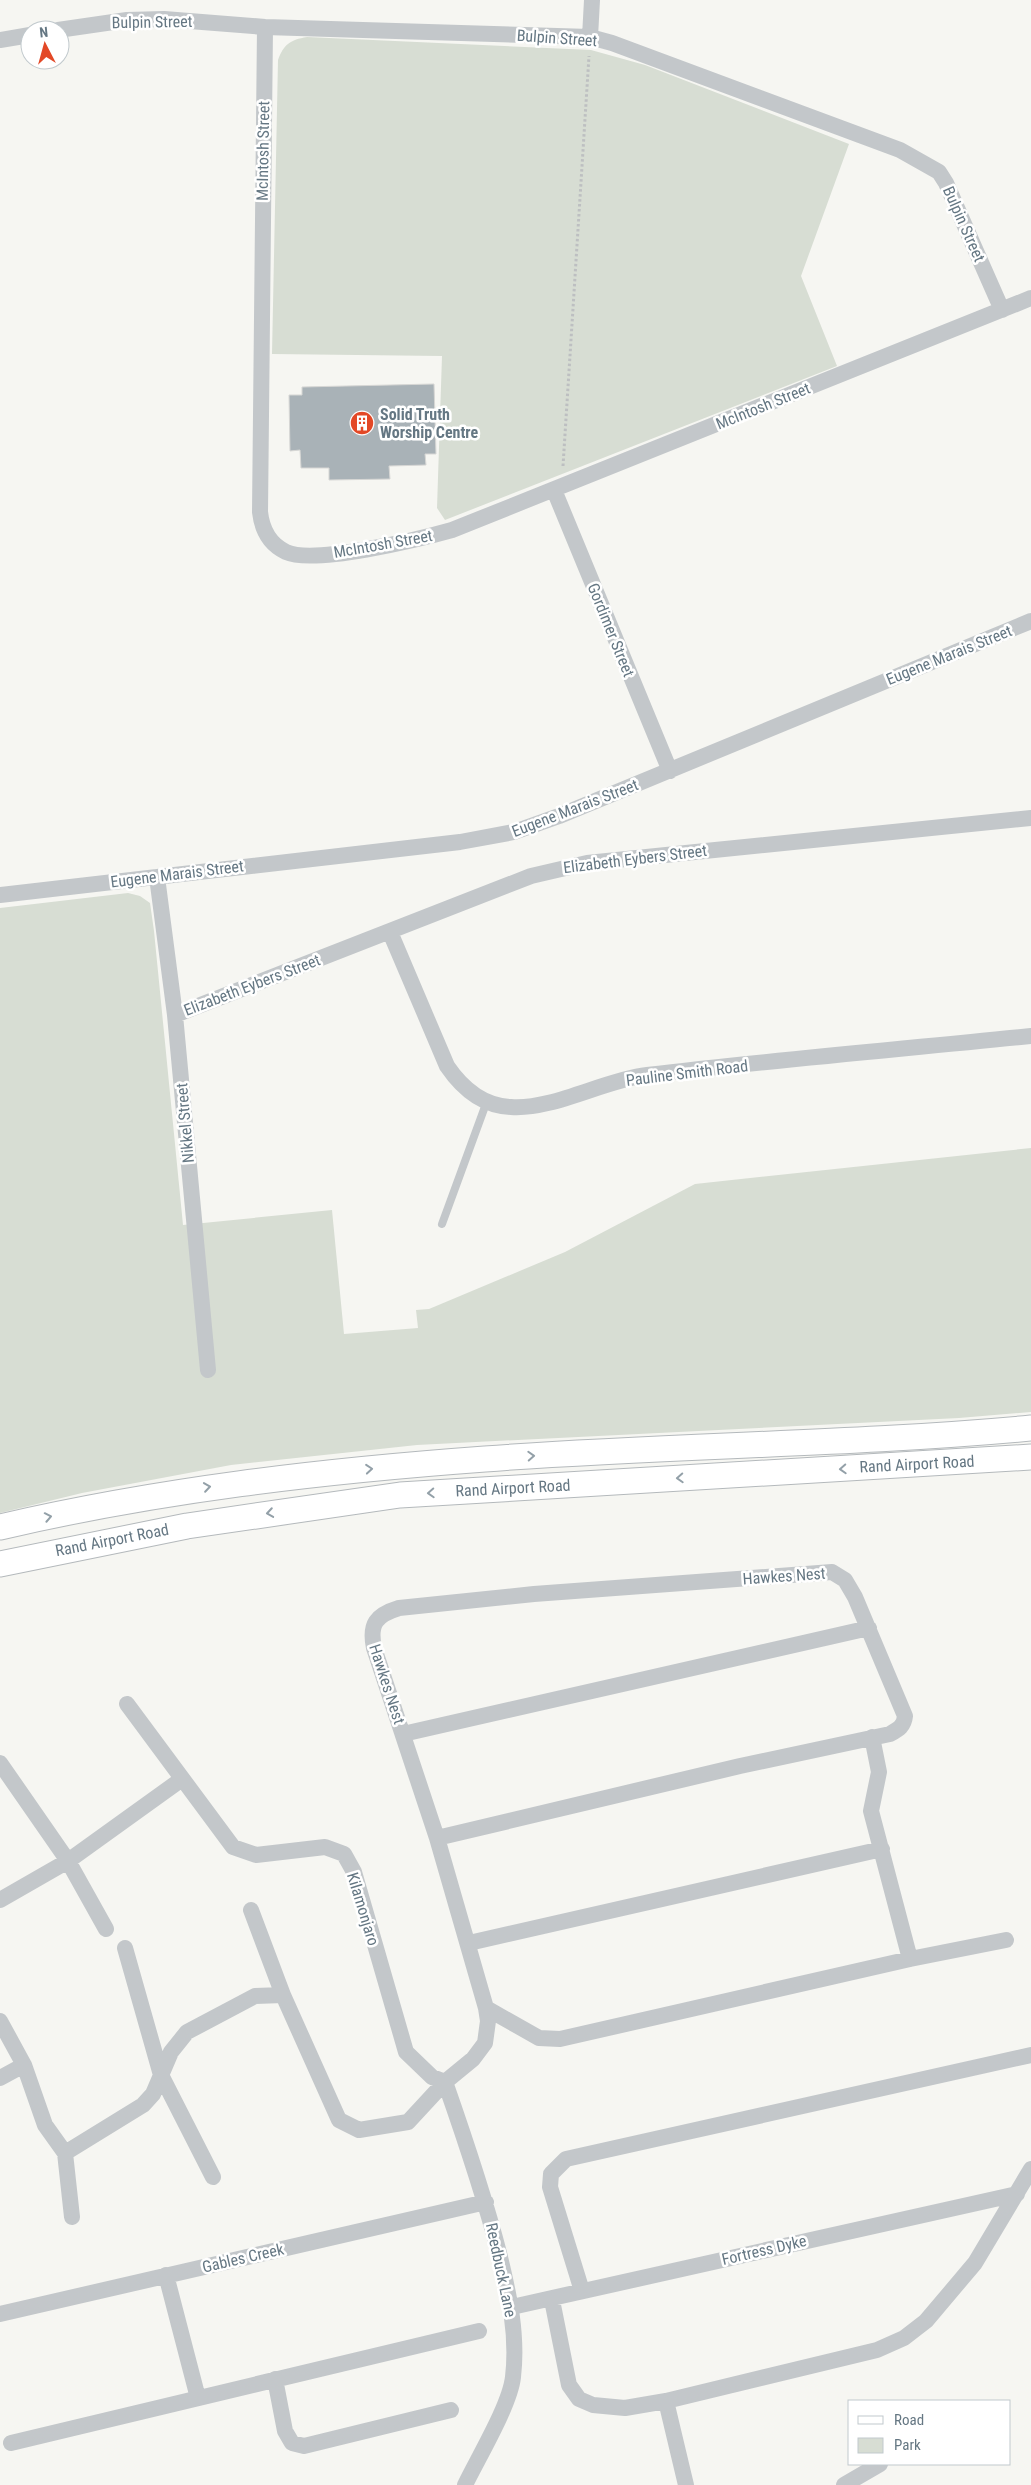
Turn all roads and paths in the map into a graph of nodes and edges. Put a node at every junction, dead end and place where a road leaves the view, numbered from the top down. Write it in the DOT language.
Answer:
graph roads {
  1 [pos="592,0"];
  2 [pos="265,27"];
  3 [pos="70,28"];
  4 [pos="20,37"];
  5 [pos="590,37"];
  6 [pos="0,40"];
  7 [pos="1031,298"];
  8 [pos="1002,310"];
  9 [pos="558,488"];
  10 [pos="1031,621"];
  11 [pos="670,771"];
  12 [pos="1031,818"];
  13 [pos="157,877"];
  14 [pos="0,894"];
  15 [pos="390,932"];
  16 [pos="175,1015"];
  17 [pos="1031,1036"];
  18 [pos="487,1101"];
  19 [pos="442,1224"];
  20 [pos="208,1370"];
  21 [pos="1031,1428"];
  22 [pos="1031,1457"];
  23 [pos="0,1528"];
  24 [pos="0,1564"];
  25 [pos="869,1628"];
  26 [pos="127,1704"];
  27 [pos="403,1734"];
  28 [pos="872,1737"];
  29 [pos="0,1763"];
  30 [pos="182,1779"];
  31 [pos="438,1838"];
  32 [pos="882,1849"];
  33 [pos="68,1861"];
  34 [pos="0,1900"];
  35 [pos="251,1910"];
  36 [pos="106,1929"];
  37 [pos="1006,1940"];
  38 [pos="469,1943"];
  39 [pos="125,1948"];
  40 [pos="910,1959"];
  41 [pos="283,1995"];
  42 [pos="486,2008"];
  43 [pos="0,2021"];
  44 [pos="1031,2055"];
  45 [pos="24,2065"];
  46 [pos="161,2075"];
  47 [pos="0,2078"];
  48 [pos="445,2082"];
  49 [pos="65,2154"];
  50 [pos="1031,2169"];
  51 [pos="213,2177"];
  52 [pos="1016,2194"];
  53 [pos="486,2202"];
  54 [pos="72,2218"];
  55 [pos="166,2275"];
  56 [pos="582,2291"];
  57 [pos="552,2300"];
  58 [pos="512,2307"];
  59 [pos="0,2314"];
  60 [pos="479,2331"];
  61 [pos="274,2379"];
  62 [pos="198,2398"];
  63 [pos="666,2401"];
  64 [pos="451,2410"];
  65 [pos="11,2443"];
  66 [pos="878,2465"];
  67 [pos="465,2485"];
  68 [pos="686,2485"];
  69 [pos="844,2485"];
  1 -- 5 [label="street"];
  2 -- 3 [label="street, Bulpin Street"];
  2 -- 5 [label="street, Bulpin Street"];
  2 -- 9 [label="street, McIntosh Street"];
  4 -- 6 [label="street"];
  5 -- 8 [label="street, Bulpin Street"];
  5 -- 9 [label="path"];
  7 -- 8 [label="street, McIntosh Street"];
  8 -- 9 [label="street, McIntosh Street"];
  9 -- 11 [label="street, Gordimer Street"];
  10 -- 11 [label="street, Eugene Marais Street"];
  11 -- 13 [label="street, Eugene Marais Street"];
  12 -- 15 [label="street, Elizabeth Eybers Street"];
  13 -- 14 [label="street, Eugene Marais Street"];
  13 -- 16 [label="street, Nikkel Street"];
  15 -- 16 [label="street, Elizabeth Eybers Street"];
  15 -- 18 [label="street, Pauline Smith Road"];
  16 -- 20 [label="street, Nikkel Street"];
  17 -- 18 [label="street, Pauline Smith Road"];
  18 -- 19 [label="lane"];
  23 -- 21 [label="main road, Rand Airport Road, one-way"];
  22 -- 24 [label="main road, Rand Airport Road, one-way"];
  25 -- 27 [label="street"];
  25 -- 27 [label="street, Hawkes Nest"];
  25 -- 28 [label="street, Hawkes Nest"];
  26 -- 30 [label="street, Kilamonjaro"];
  27 -- 31 [label="street, Hawkes Nest"];
  28 -- 31 [label="street, Hawkes Nest"];
  28 -- 32 [label="street"];
  29 -- 33 [label="street"];
  30 -- 33 [label="street"];
  30 -- 48 [label="street, Kilamonjaro"];
  31 -- 38 [label="street, Hawkes Nest"];
  32 -- 38 [label="street"];
  32 -- 40 [label="street"];
  33 -- 34 [label="street"];
  33 -- 36 [label="street"];
  35 -- 41 [label="street, Hawkes Nest"];
  37 -- 40 [label="street"];
  38 -- 42 [label="street, Hawkes Nest"];
  39 -- 46 [label="street"];
  40 -- 42 [label="street"];
  41 -- 46 [label="street"];
  41 -- 48 [label="street, Hawkes Nest"];
  42 -- 48 [label="street, Hawkes Nest"];
  43 -- 45 [label="street"];
  44 -- 56 [label="street"];
  45 -- 47 [label="street"];
  45 -- 49 [label="street"];
  46 -- 49 [label="street"];
  46 -- 51 [label="street"];
  48 -- 53 [label="street, Reedbuck Lane"];
  49 -- 54 [label="street"];
  50 -- 52 [label="street"];
  52 -- 56 [label="street, Fortress Dyke"];
  52 -- 63 [label="street"];
  53 -- 55 [label="street, Gables Creek"];
  53 -- 58 [label="street, Reedbuck Lane"];
  55 -- 59 [label="street, Gables Creek"];
  55 -- 62 [label="street"];
  56 -- 57 [label="street, Fortress Dyke"];
  57 -- 58 [label="street, Fortress Dyke"];
  57 -- 63 [label="street"];
  58 -- 67 [label="street, Reedbuck Lane"];
  60 -- 61 [label="street"];
  61 -- 62 [label="street"];
  61 -- 64 [label="street"];
  62 -- 65 [label="street"];
  63 -- 68 [label="street"];
  66 -- 69 [label="street"];
}
